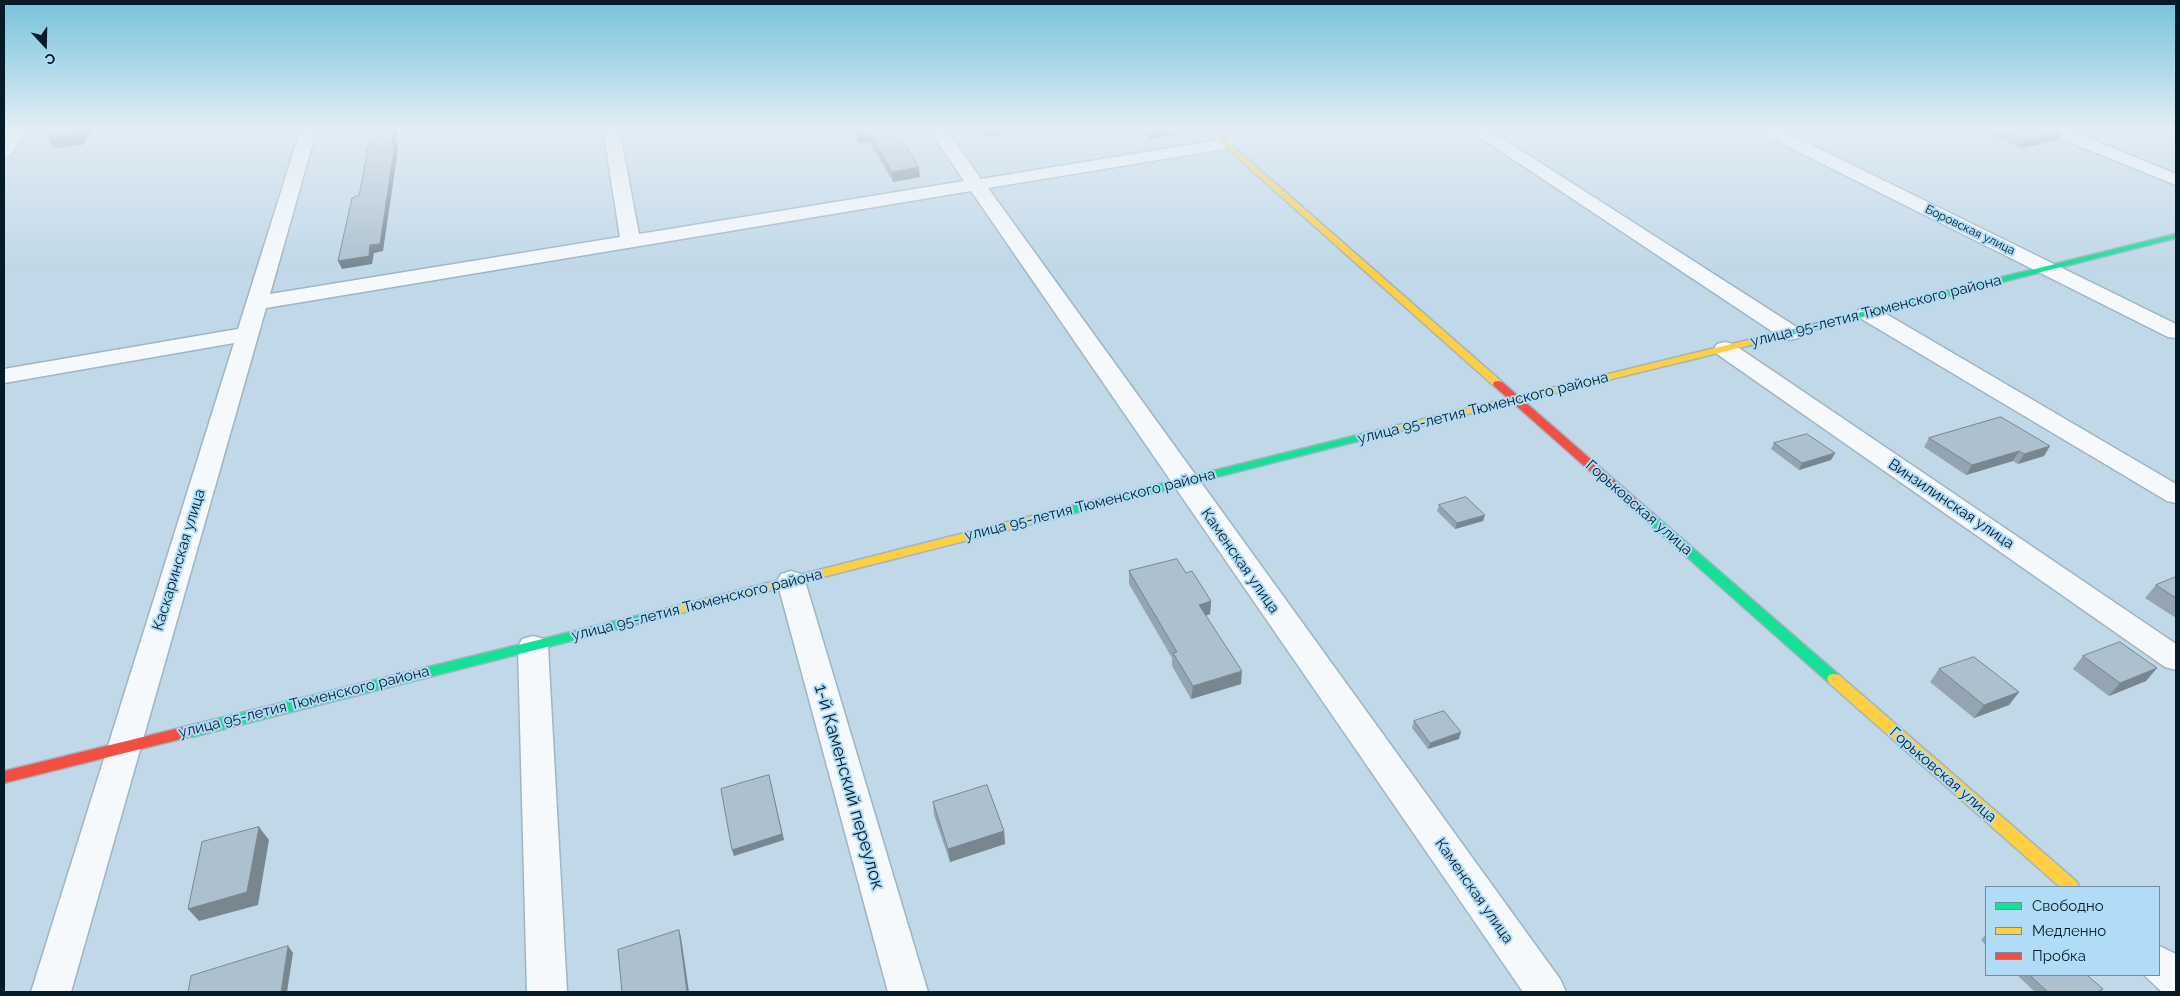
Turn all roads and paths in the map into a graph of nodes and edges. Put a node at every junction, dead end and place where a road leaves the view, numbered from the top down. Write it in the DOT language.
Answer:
graph roads {
  1 [pos="295,174"];
  2 [pos="619,174"];
  3 [pos="969,174"];
  4 [pos="1040,174"];
  5 [pos="1260,174"];
  6 [pos="1546,174"];
  7 [pos="1857,174"];
  8 [pos="2162,174"];
  9 [pos="2176,180"];
  10 [pos="976,185"];
  11 [pos="2176,236"];
  12 [pos="631,242"];
  13 [pos="2047,268"];
  14 [pos="256,304"];
  15 [pos="1868,313"];
  16 [pos="2176,332"];
  17 [pos="1790,333"];
  18 [pos="247,334"];
  19 [pos="1725,349"];
  20 [pos="4,376"];
  21 [pos="1516,400"];
  22 [pos="1183,481"];
  23 [pos="2176,495"];
  24 [pos="791,581"];
  25 [pos="533,647"];
  26 [pos="2176,659"];
  27 [pos="124,746"];
  28 [pos="4,777"];
  29 [pos="2070,886"];
  30 [pos="2160,965"];
  31 [pos="2176,979"];
  32 [pos="51,992"];
  33 [pos="547,992"];
  34 [pos="908,992"];
  35 [pos="1546,992"];
  1 -- 14 [label="street, Каскаринская улица"];
  2 -- 12 [label="street"];
  3 -- 10 [label="street, Каменская улица"];
  4 -- 10 [label="street"];
  5 -- 21 [label="street, Горьковская улица"];
  6 -- 17 [label="street"];
  7 -- 13 [label="street, Боровская улица"];
  8 -- 9 [label="street"];
  10 -- 12 [label="street"];
  10 -- 22 [label="street, Каменская улица"];
  11 -- 13 [label="street, улица 95-летия Тюменского района"];
  12 -- 14 [label="street"];
  13 -- 15 [label="street, улица 95-летия Тюменского района"];
  13 -- 16 [label="street, Боровская улица"];
  14 -- 18 [label="street, Каскаринская улица"];
  15 -- 17 [label="street, улица 95-летия Тюменского района"];
  15 -- 23 [label="street"];
  17 -- 19 [label="street, улица 95-летия Тюменского района"];
  18 -- 20 [label="street"];
  18 -- 27 [label="street, Каскаринская улица"];
  19 -- 21 [label="street, улица 95-летия Тюменского района"];
  19 -- 26 [label="street, Винзилинская улица"];
  21 -- 22 [label="street, улица 95-летия Тюменского района"];
  21 -- 29 [label="street, Горьковская улица"];
  22 -- 24 [label="street, улица 95-летия Тюменского района"];
  22 -- 35 [label="street, Каменская улица"];
  24 -- 25 [label="street, улица 95-летия Тюменского района"];
  24 -- 34 [label="street, 1-й Каменский переулок"];
  25 -- 27 [label="street, улица 95-летия Тюменского района"];
  25 -- 33 [label="street"];
  27 -- 28 [label="street, улица 95-летия Тюменского района"];
  27 -- 32 [label="street, Каскаринская улица"];
  30 -- 31 [label="street"];
}
